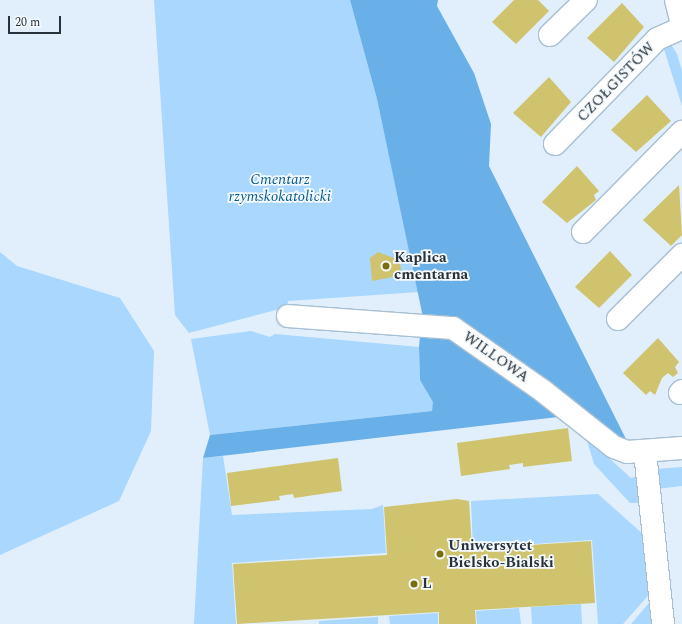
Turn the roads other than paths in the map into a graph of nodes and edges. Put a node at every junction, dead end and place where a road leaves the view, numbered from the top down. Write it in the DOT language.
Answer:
graph roads {
  1 [pos="586,0"];
  2 [pos="676,0"];
  3 [pos="682,24"];
  4 [pos="682,28"];
  5 [pos="550,35"];
  6 [pos="682,132"];
  7 [pos="555,144"];
  8 [pos="583,232"];
  9 [pos="682,255"];
  10 [pos="288,316"];
  11 [pos="618,319"];
  12 [pos="682,448"];
  13 [pos="645,452"];
  14 [pos="663,624"];
  1 -- 5 [label="street"];
  2 -- 3 [label="street"];
  4 -- 7 [label="street, CZOŁGISTÓW"];
  6 -- 8 [label="street"];
  9 -- 11 [label="street"];
  10 -- 13 [label="street, WILLOWA"];
  12 -- 13 [label="street, WILLOWA"];
  13 -- 14 [label="street"];
}
